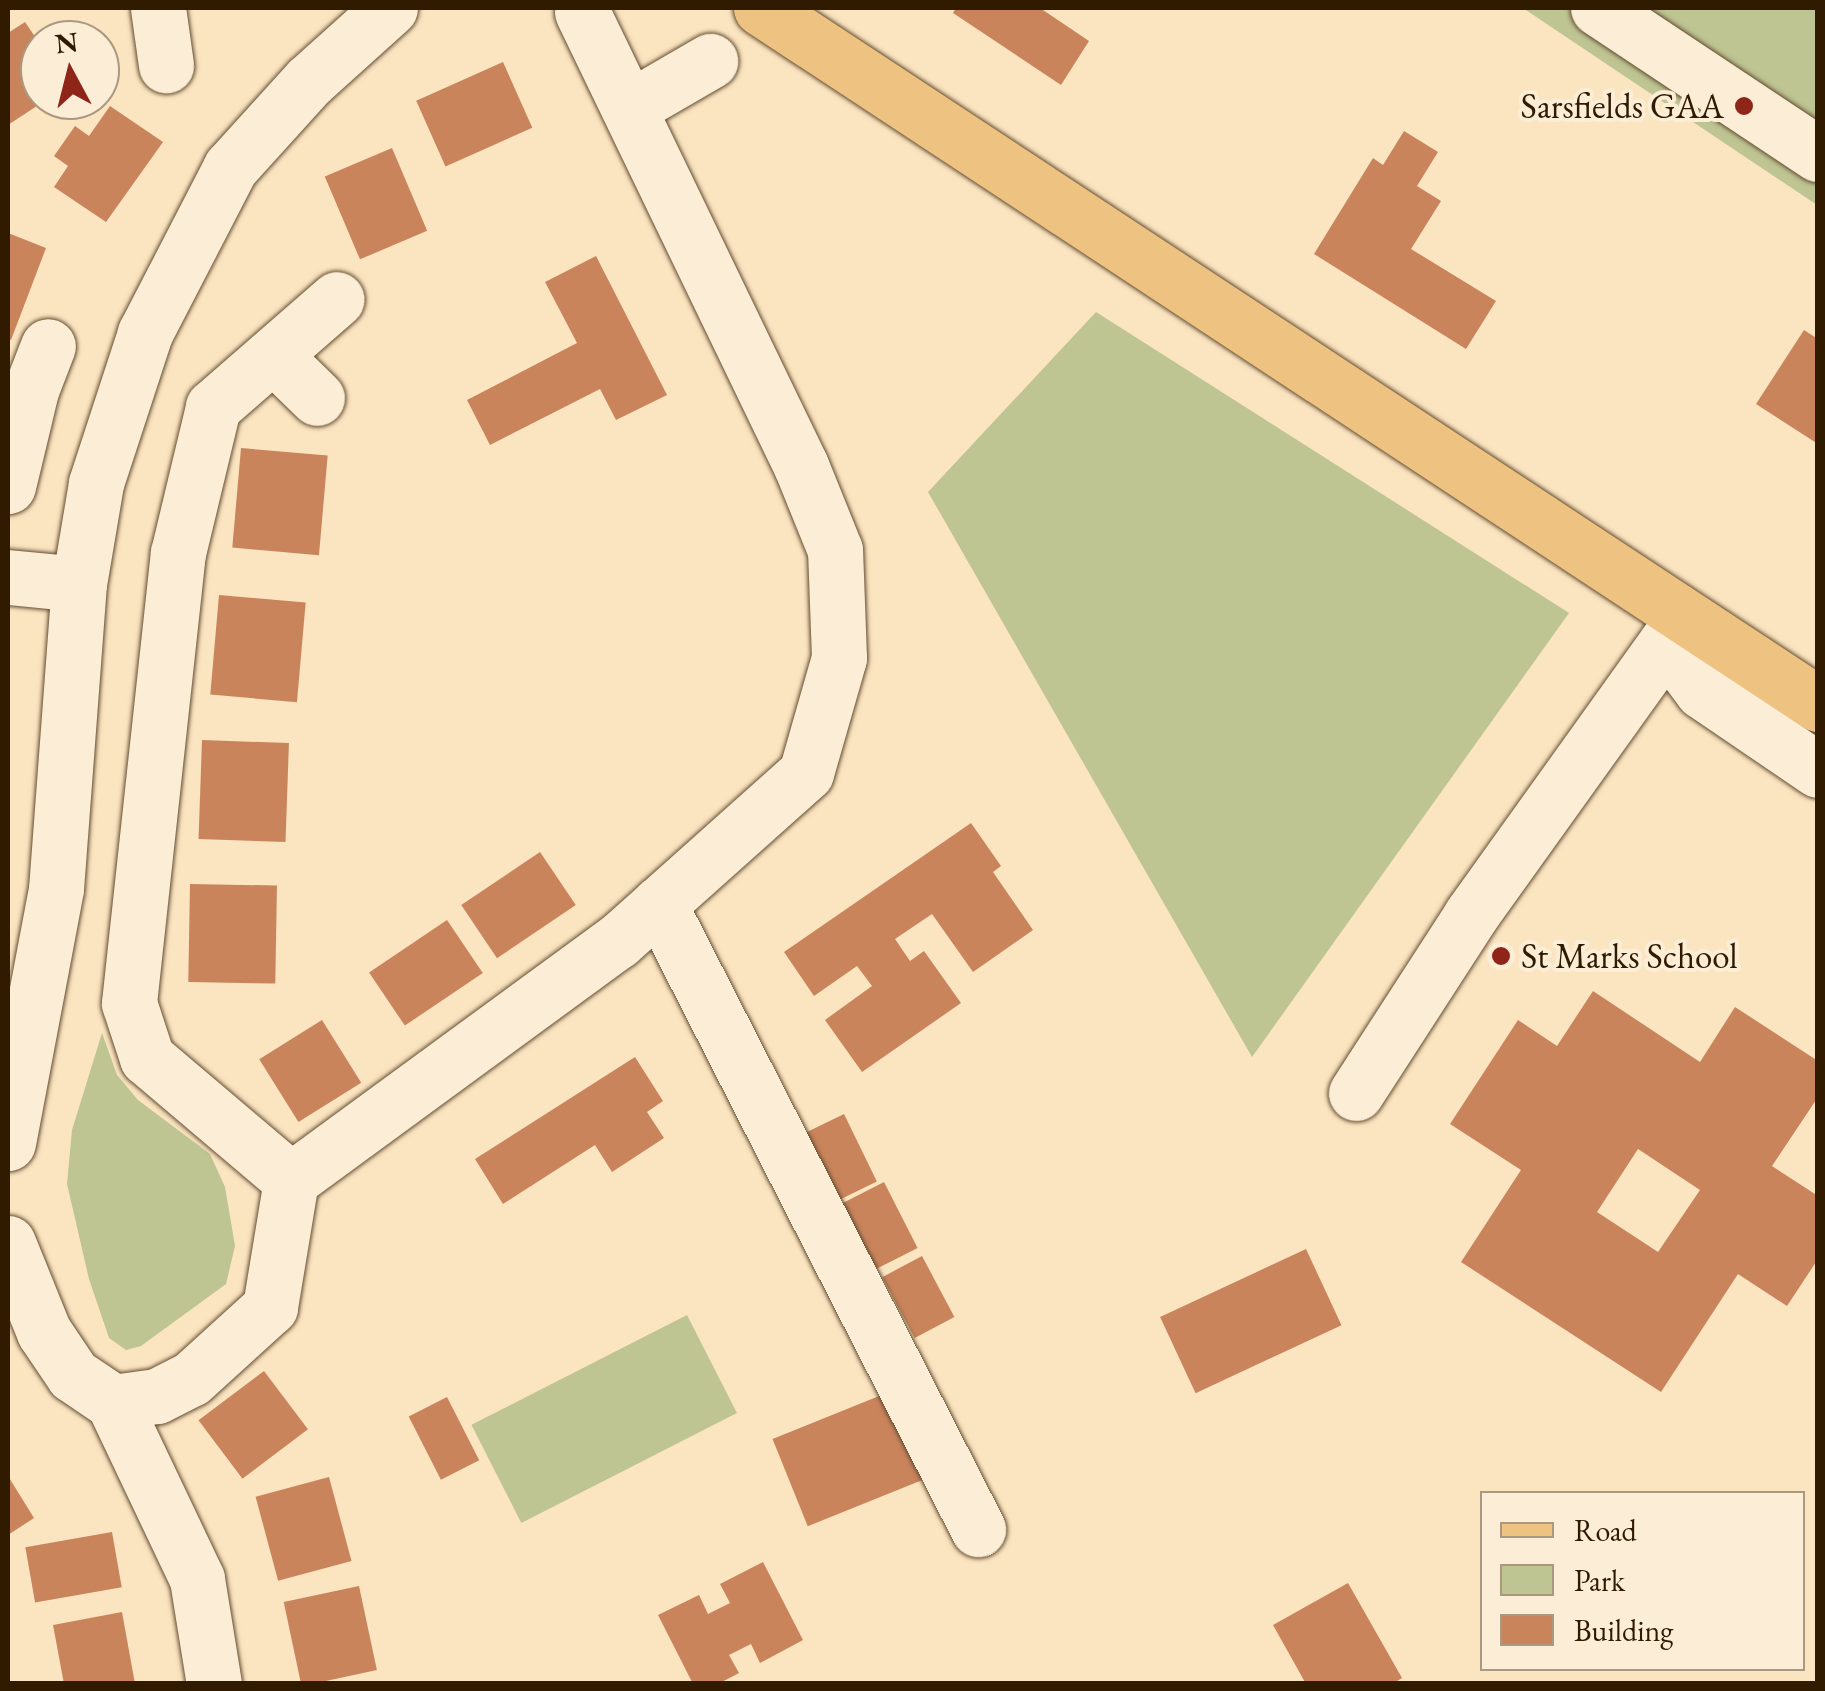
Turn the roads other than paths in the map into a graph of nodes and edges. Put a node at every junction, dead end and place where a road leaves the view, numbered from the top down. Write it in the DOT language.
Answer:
graph roads {
  1 [pos="158,8"];
  2 [pos="390,8"];
  3 [pos="762,8"];
  4 [pos="1598,8"];
  5 [pos="582,12"];
  6 [pos="710,61"];
  7 [pos="166,66"];
  8 [pos="629,108"];
  9 [pos="1818,154"];
  10 [pos="337,300"];
  11 [pos="48,346"];
  12 [pos="274,356"];
  13 [pos="317,398"];
  14 [pos="8,486"];
  15 [pos="8,577"];
  16 [pos="79,584"];
  17 [pos="1674,631"];
  18 [pos="1818,704"];
  19 [pos="1818,770"];
  20 [pos="659,904"];
  21 [pos="1356,1092"];
  22 [pos="9,1121"];
  23 [pos="290,1180"];
  24 [pos="8,1243"];
  25 [pos="26,1324"];
  26 [pos="113,1402"];
  27 [pos="978,1529"];
  28 [pos="214,1684"];
  1 -- 7 [label="street"];
  2 -- 16 [label="street"];
  3 -- 17 [label="main road"];
  4 -- 9 [label="street"];
  5 -- 8 [label="street"];
  6 -- 8 [label="street"];
  8 -- 20 [label="street"];
  10 -- 12 [label="street"];
  11 -- 14 [label="street"];
  12 -- 13 [label="street"];
  12 -- 23 [label="street"];
  15 -- 16 [label="street"];
  16 -- 22 [label="street"];
  17 -- 18 [label="main road"];
  17 -- 19 [label="street"];
  17 -- 21 [label="street"];
  20 -- 23 [label="street"];
  20 -- 27 [label="street"];
  23 -- 26 [label="street"];
  24 -- 25 [label="street"];
  25 -- 26 [label="street"];
  26 -- 28 [label="street"];
}
